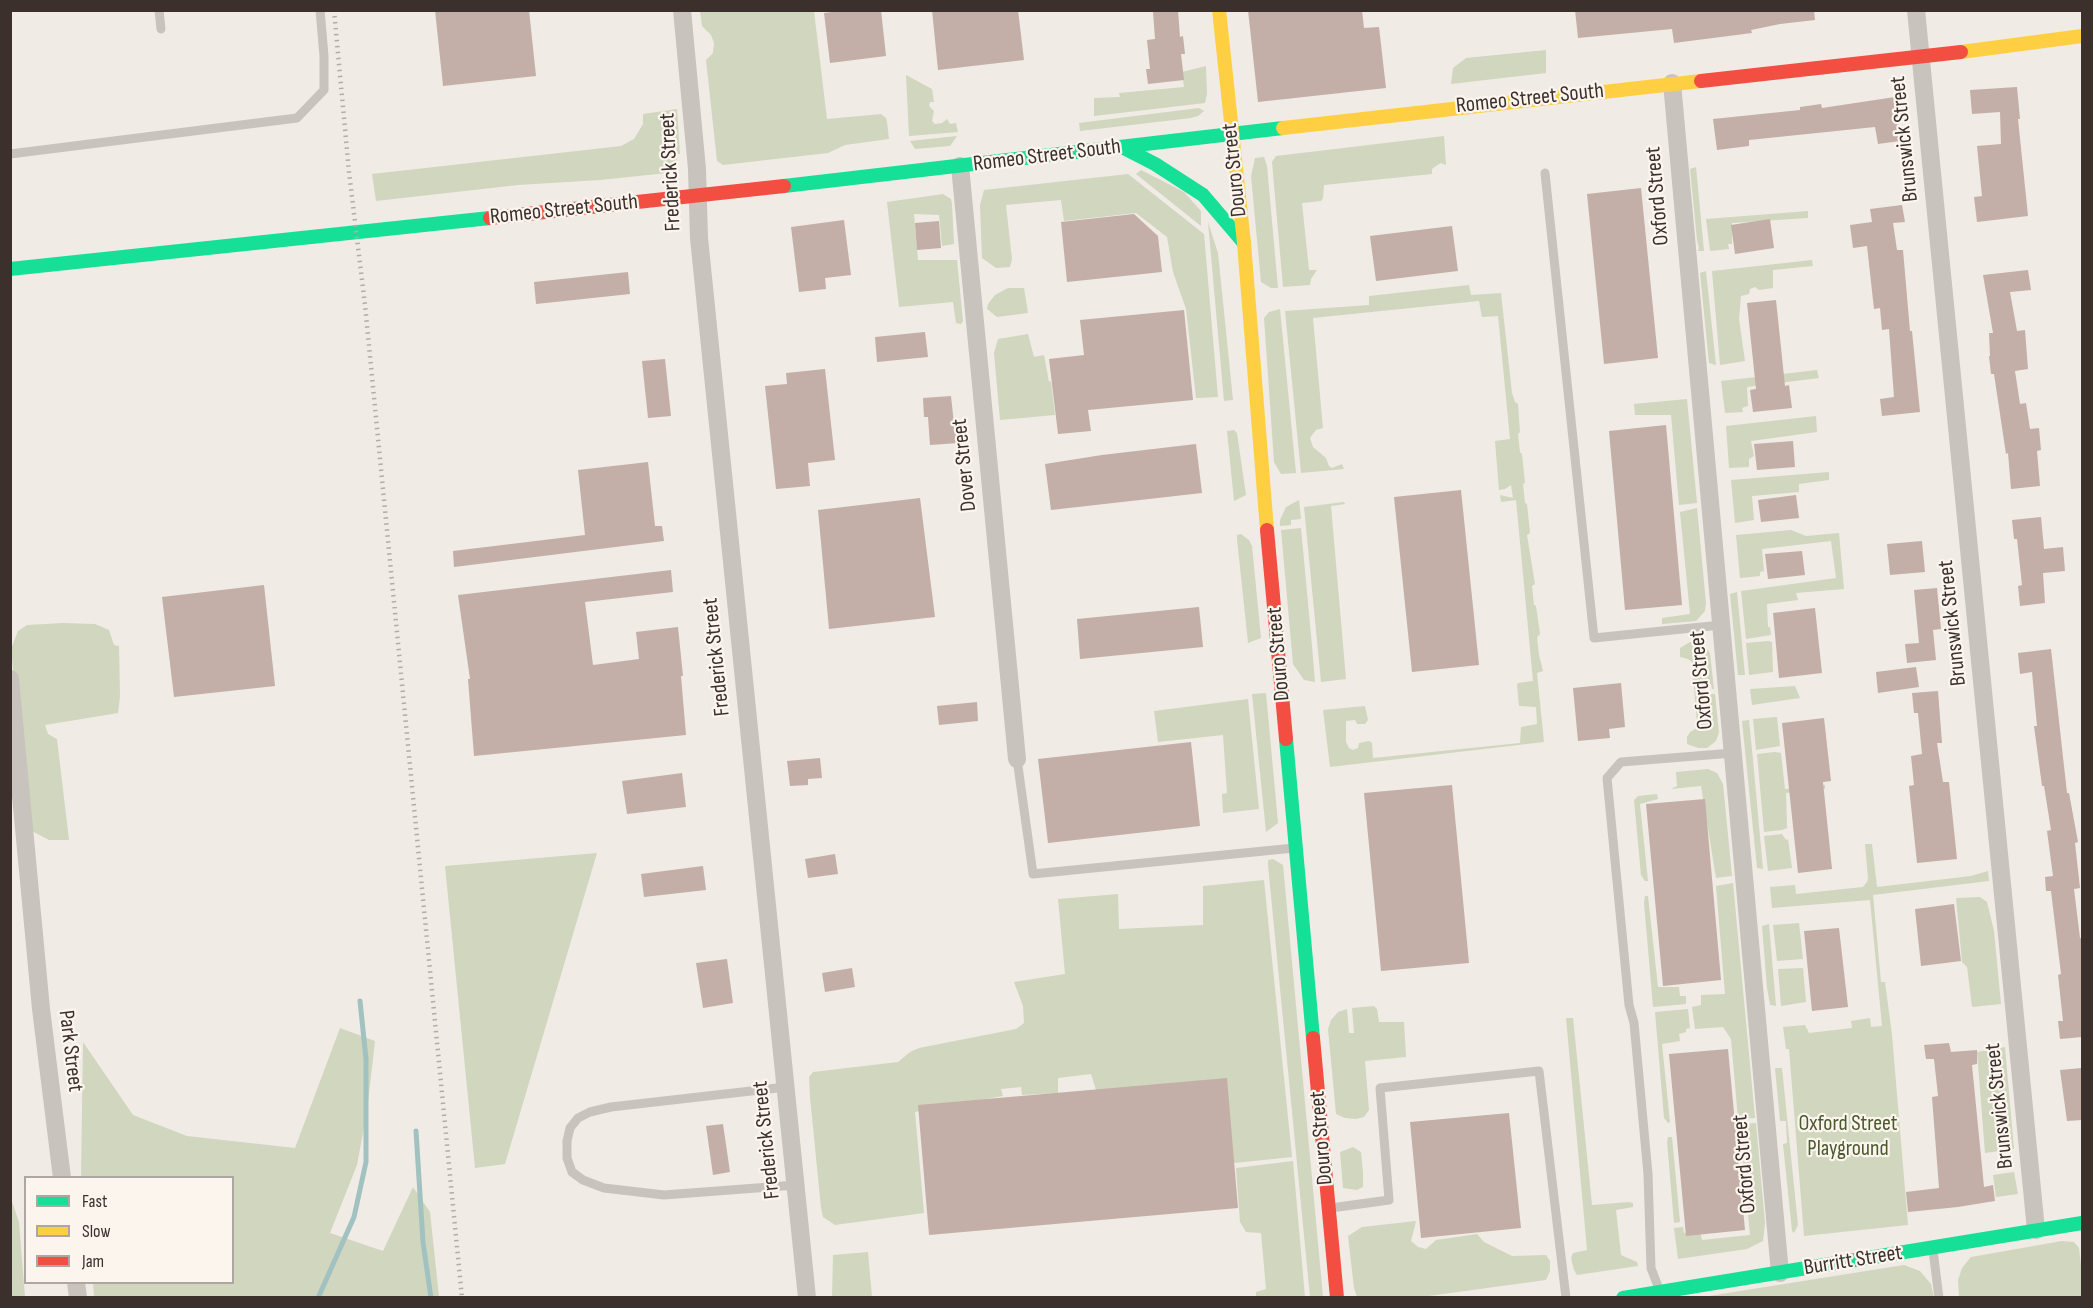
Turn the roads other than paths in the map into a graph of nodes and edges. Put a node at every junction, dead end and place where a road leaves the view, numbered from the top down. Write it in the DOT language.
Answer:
graph roads {
  1 [pos="159,10"];
  2 [pos="320,10"];
  3 [pos="682,10"];
  4 [pos="1219,10"];
  5 [pos="1916,10"];
  6 [pos="161,29"];
  7 [pos="2082,36"];
  8 [pos="1921,57"];
  9 [pos="1672,83"];
  10 [pos="1232,134"];
  11 [pos="1122,147"];
  12 [pos="10,154"];
  13 [pos="960,166"];
  14 [pos="1545,173"];
  15 [pos="698,196"];
  16 [pos="1244,243"];
  17 [pos="10,269"];
  18 [pos="1721,625"];
  19 [pos="10,679"];
  20 [pos="1732,753"];
  21 [pos="1017,759"];
  22 [pos="1296,848"];
  23 [pos="786,1087"];
  24 [pos="62,1176"];
  25 [pos="796,1185"];
  26 [pos="1329,1208"];
  27 [pos="2082,1223"];
  28 [pos="2036,1230"];
  29 [pos="1933,1248"];
  30 [pos="1780,1273"];
  31 [pos="1660,1291"];
  32 [pos="807,1298"];
  33 [pos="1337,1298"];
  34 [pos="1566,1298"];
  35 [pos="1623,1298"];
  36 [pos="1940,1298"];
  1 -- 6 [label="lane"];
  2 -- 12 [label="lane"];
  3 -- 15 [label="street, Frederick Street"];
  4 -- 10 [label="main road, Douro Street"];
  5 -- 8 [label="street, Brunswick Street"];
  7 -- 8 [label="main road, Romeo Street South"];
  8 -- 9 [label="main road, Romeo Street South"];
  8 -- 28 [label="street, Brunswick Street"];
  9 -- 10 [label="main road, Romeo Street South"];
  9 -- 18 [label="street, Oxford Street"];
  10 -- 11 [label="main road, Romeo Street South"];
  10 -- 16 [label="main road, Douro Street"];
  11 -- 13 [label="main road, Romeo Street South"];
  11 -- 16 [label="main road"];
  13 -- 15 [label="main road, Romeo Street South"];
  13 -- 21 [label="street, Dover Street"];
  14 -- 18 [label="lane"];
  15 -- 17 [label="main road, Romeo Street South"];
  15 -- 23 [label="street, Frederick Street"];
  16 -- 22 [label="main road, Douro Street"];
  18 -- 20 [label="street, Oxford Street"];
  19 -- 24 [label="street, Park Street"];
  20 -- 30 [label="street, Oxford Street"];
  20 -- 31 [label="lane"];
  21 -- 22 [label="lane"];
  22 -- 26 [label="main road, Douro Street"];
  23 -- 25 [label="street, Frederick Street"];
  23 -- 25 [label="lane"];
  25 -- 32 [label="street, Frederick Street"];
  26 -- 33 [label="main road, Douro Street"];
  26 -- 34 [label="lane"];
  27 -- 28 [label="main road, Burritt Street"];
  28 -- 29 [label="main road, Burritt Street"];
  29 -- 30 [label="main road, Burritt Street"];
  29 -- 36 [label="lane"];
  30 -- 31 [label="main road, Burritt Street"];
  31 -- 35 [label="main road, Burritt Street"];
}
